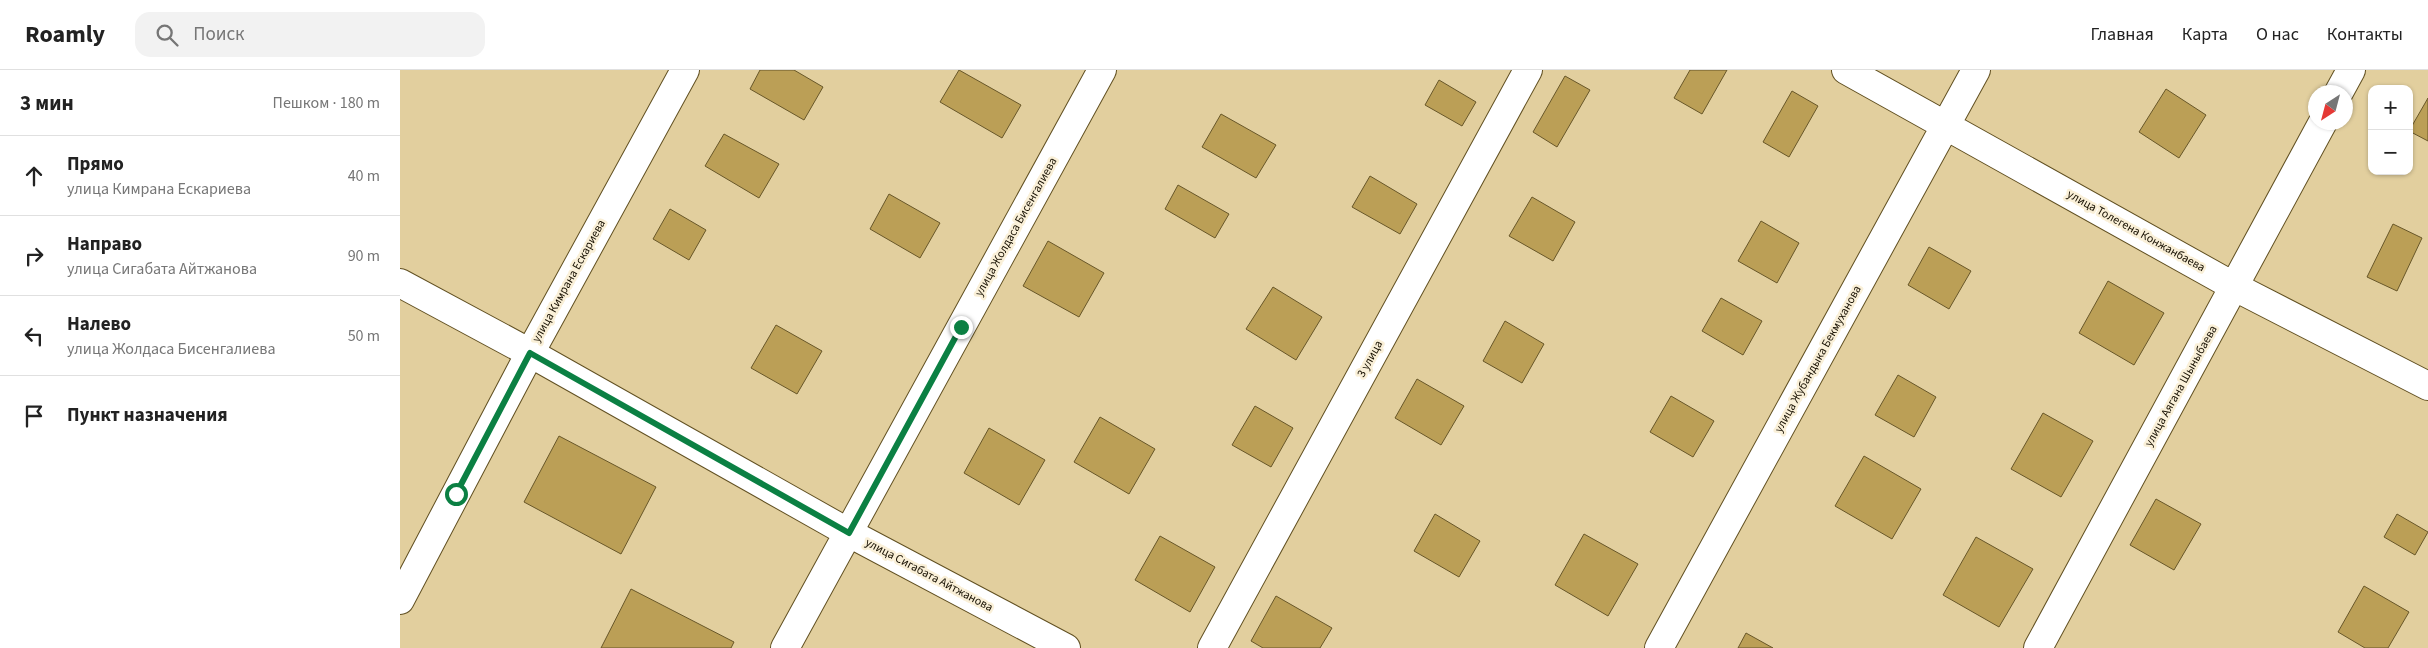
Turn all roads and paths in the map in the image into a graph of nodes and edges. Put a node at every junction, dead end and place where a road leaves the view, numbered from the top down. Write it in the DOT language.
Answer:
graph roads {
  1 [pos="686,70"];
  2 [pos="1102,70"];
  3 [pos="1528,70"];
  4 [pos="1846,70"];
  5 [pos="1976,70"];
  6 [pos="2352,70"];
  7 [pos="2343,85"];
  8 [pos="1946,126"];
  9 [pos="2319,130"];
  10 [pos="400,283"];
  11 [pos="2236,286"];
  12 [pos="530,353"];
  13 [pos="2428,386"];
  14 [pos="849,533"];
  15 [pos="400,600"];
  16 [pos="785,648"];
  17 [pos="1066,648"];
  18 [pos="1212,648"];
  19 [pos="1659,648"];
  20 [pos="2038,648"];
  1 -- 12 [label="street, улица Кимрана Ескариева"];
  2 -- 14 [label="street, улица Жолдаса Бисенгалиева"];
  3 -- 18 [label="street, 3 улица"];
  4 -- 8 [label="street, улица Толегена Конжанбаева"];
  5 -- 8 [label="street, улица Жубандыка Бекмуханова"];
  6 -- 7 [label="street"];
  8 -- 11 [label="street, улица Толегена Конжанбаева"];
  8 -- 19 [label="street, улица Жубандыка Бекмуханова"];
  9 -- 11 [label="street, улица Аягана Шыныбаева"];
  10 -- 12 [label="street, улица Сигабата Айтжанова"];
  11 -- 13 [label="street, улица Толегена Конжанбаева"];
  11 -- 20 [label="street, улица Аягана Шыныбаева"];
  12 -- 14 [label="street, улица Сигабата Айтжанова"];
  12 -- 15 [label="street, улица Кимрана Ескариева"];
  14 -- 16 [label="street, улица Жолдаса Бисенгалиева"];
  14 -- 17 [label="street, улица Сигабата Айтжанова"];
}
